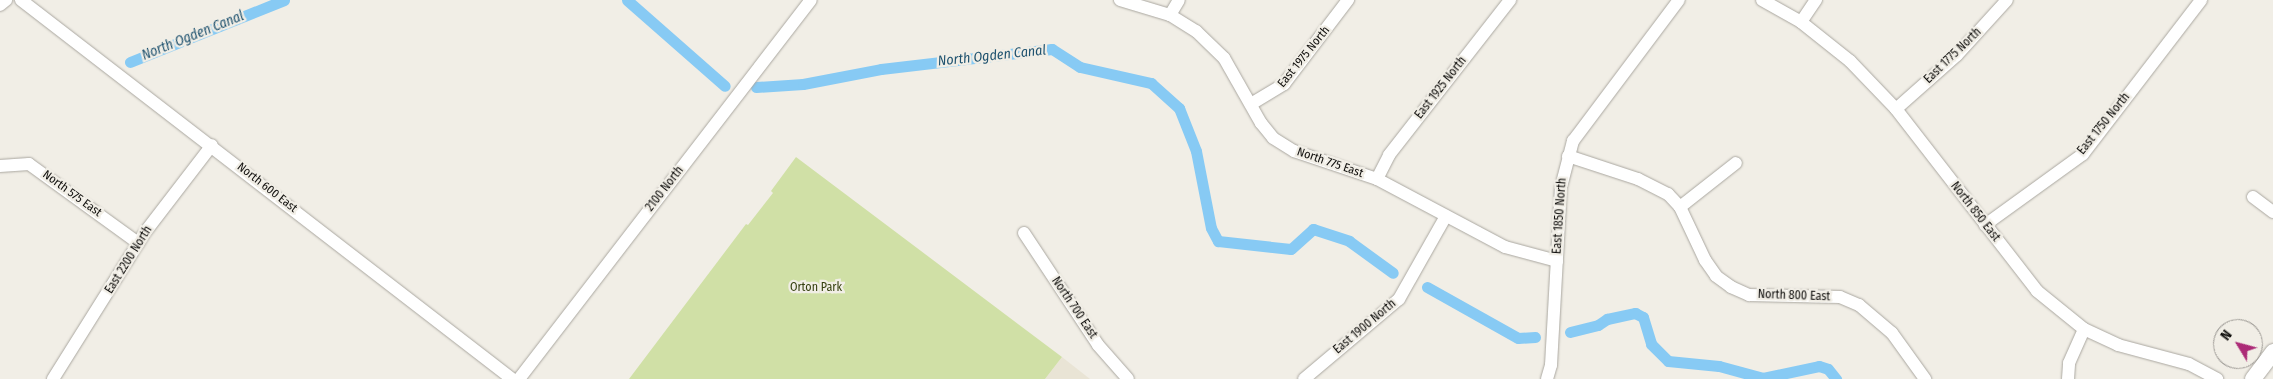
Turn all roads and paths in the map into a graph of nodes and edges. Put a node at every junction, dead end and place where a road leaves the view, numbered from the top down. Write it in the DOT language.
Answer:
graph roads {
  1 [pos="6,0"];
  2 [pos="21,0"];
  3 [pos="811,0"];
  4 [pos="1120,0"];
  5 [pos="1179,0"];
  6 [pos="1348,0"];
  7 [pos="1510,0"];
  8 [pos="1680,0"];
  9 [pos="1762,0"];
  10 [pos="1816,0"];
  11 [pos="2007,0"];
  12 [pos="2201,0"];
  13 [pos="0,5"];
  14 [pos="1170,14"];
  15 [pos="1801,22"];
  16 [pos="1251,104"];
  17 [pos="1896,109"];
  18 [pos="212,145"];
  19 [pos="1568,156"];
  20 [pos="1736,163"];
  21 [pos="0,166"];
  22 [pos="1376,179"];
  23 [pos="2253,197"];
  24 [pos="1680,207"];
  25 [pos="2273,212"];
  26 [pos="1446,216"];
  27 [pos="1985,225"];
  28 [pos="1024,233"];
  29 [pos="138,243"];
  30 [pos="1557,261"];
  31 [pos="2084,329"];
  32 [pos="2273,352"];
  33 [pos="53,379"];
  34 [pos="512,379"];
  35 [pos="519,379"];
  36 [pos="1128,379"];
  37 [pos="1304,379"];
  38 [pos="1547,379"];
  39 [pos="1925,379"];
  40 [pos="2068,379"];
  41 [pos="2217,379"];
  42 [pos="2253,379"];
  1 -- 13 [label="street"];
  2 -- 18 [label="street, North 600 East"];
  3 -- 35 [label="street, 2100 North"];
  4 -- 14 [label="street, North 775 East"];
  5 -- 14 [label="street"];
  6 -- 16 [label="street, East 1975 North"];
  7 -- 22 [label="street, East 1925 North"];
  8 -- 19 [label="street, East 1850 North"];
  9 -- 15 [label="street, North 850 East"];
  10 -- 15 [label="street"];
  11 -- 17 [label="street, East 1775 North"];
  12 -- 27 [label="street, East 1750 North"];
  14 -- 16 [label="street, North 775 East"];
  15 -- 17 [label="street, North 850 East"];
  16 -- 22 [label="street, North 775 East"];
  17 -- 27 [label="street, North 850 East"];
  18 -- 29 [label="street, East 2200 North"];
  18 -- 34 [label="street, North 600 East"];
  19 -- 24 [label="street, North 800 East"];
  19 -- 30 [label="street, East 1850 North"];
  20 -- 24 [label="street"];
  21 -- 29 [label="street, North 575 East"];
  22 -- 26 [label="street, North 775 East"];
  23 -- 25 [label="street"];
  24 -- 39 [label="street, North 800 East"];
  26 -- 30 [label="street, North 775 East"];
  26 -- 37 [label="street, East 1900 North"];
  27 -- 31 [label="street, North 850 East"];
  28 -- 36 [label="street, North 700 East"];
  29 -- 33 [label="street, East 2200 North"];
  30 -- 38 [label="street, East 1850 North"];
  31 -- 40 [label="street"];
  31 -- 41 [label="street, North 850 East"];
  32 -- 42 [label="street"];
}
